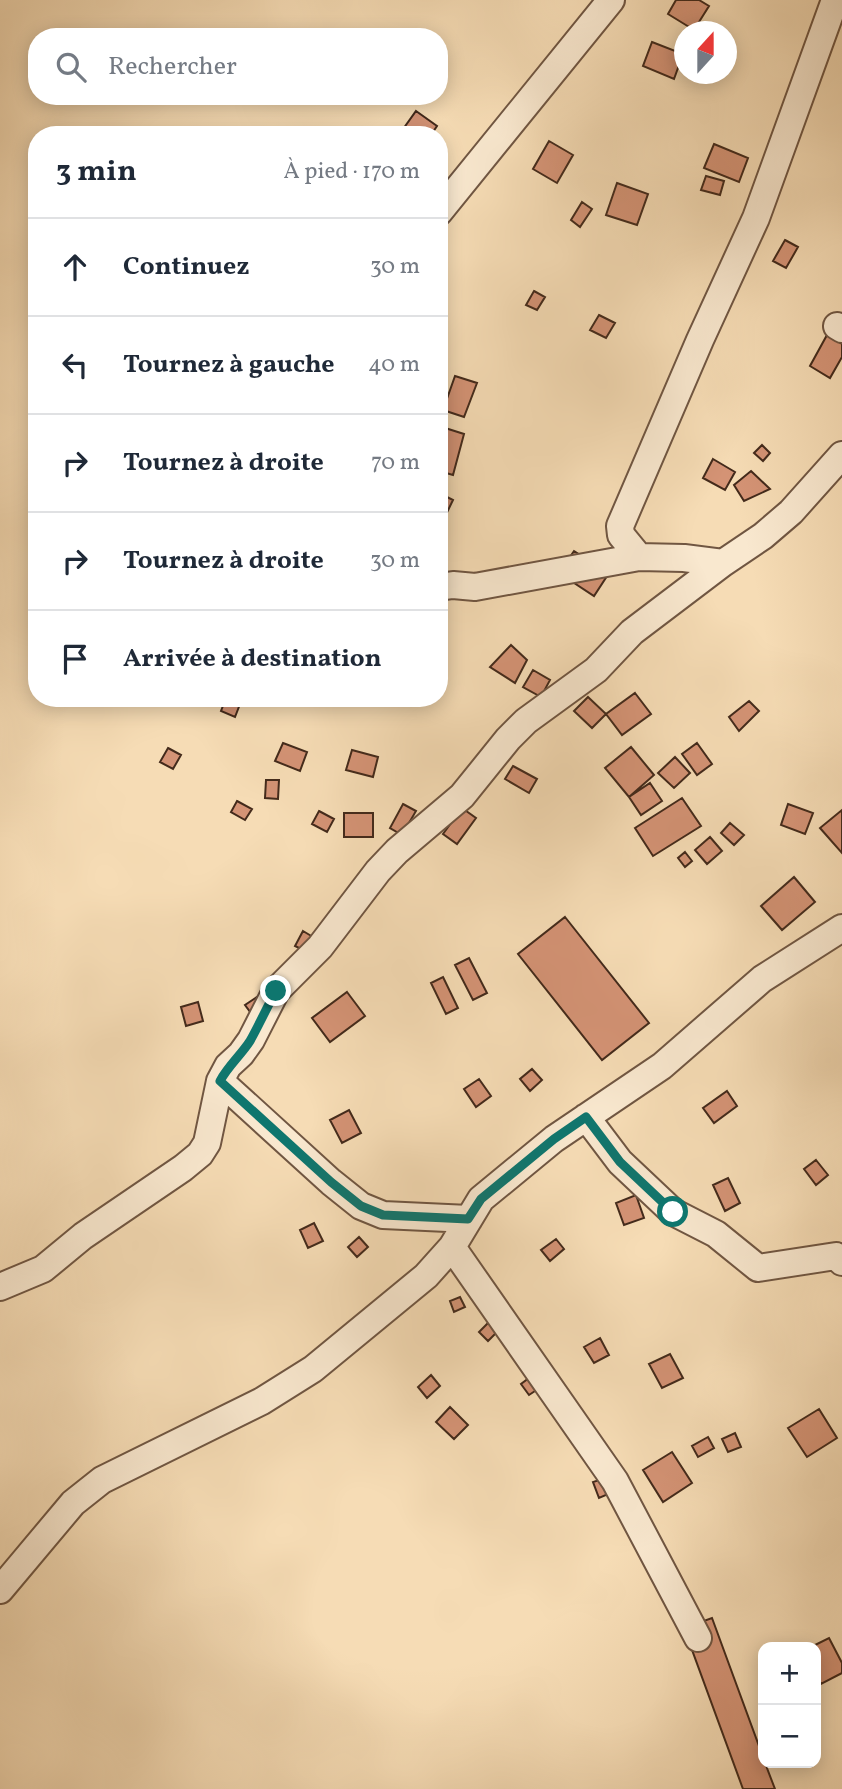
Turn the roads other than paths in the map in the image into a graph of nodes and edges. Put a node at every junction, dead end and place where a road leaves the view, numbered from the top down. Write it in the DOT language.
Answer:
graph roads {
  1 [pos="611,0"];
  2 [pos="835,0"];
  3 [pos="448,201"];
  4 [pos="842,456"];
  5 [pos="639,557"];
  6 [pos="723,563"];
  7 [pos="448,586"];
  8 [pos="842,928"];
  9 [pos="220,1081"];
  10 [pos="586,1117"];
  11 [pos="468,1219"];
  12 [pos="452,1247"];
  13 [pos="842,1262"];
  14 [pos="0,1287"];
  15 [pos="0,1590"];
  16 [pos="698,1638"];
  1 -- 3 [label="street"];
  2 -- 5 [label="street"];
  4 -- 6 [label="street"];
  5 -- 6 [label="street"];
  5 -- 7 [label="street"];
  6 -- 9 [label="street"];
  8 -- 10 [label="street"];
  9 -- 11 [label="street"];
  9 -- 14 [label="street"];
  10 -- 11 [label="street"];
  10 -- 13 [label="street"];
  11 -- 12 [label="street"];
  12 -- 15 [label="street"];
  12 -- 16 [label="street"];
}
